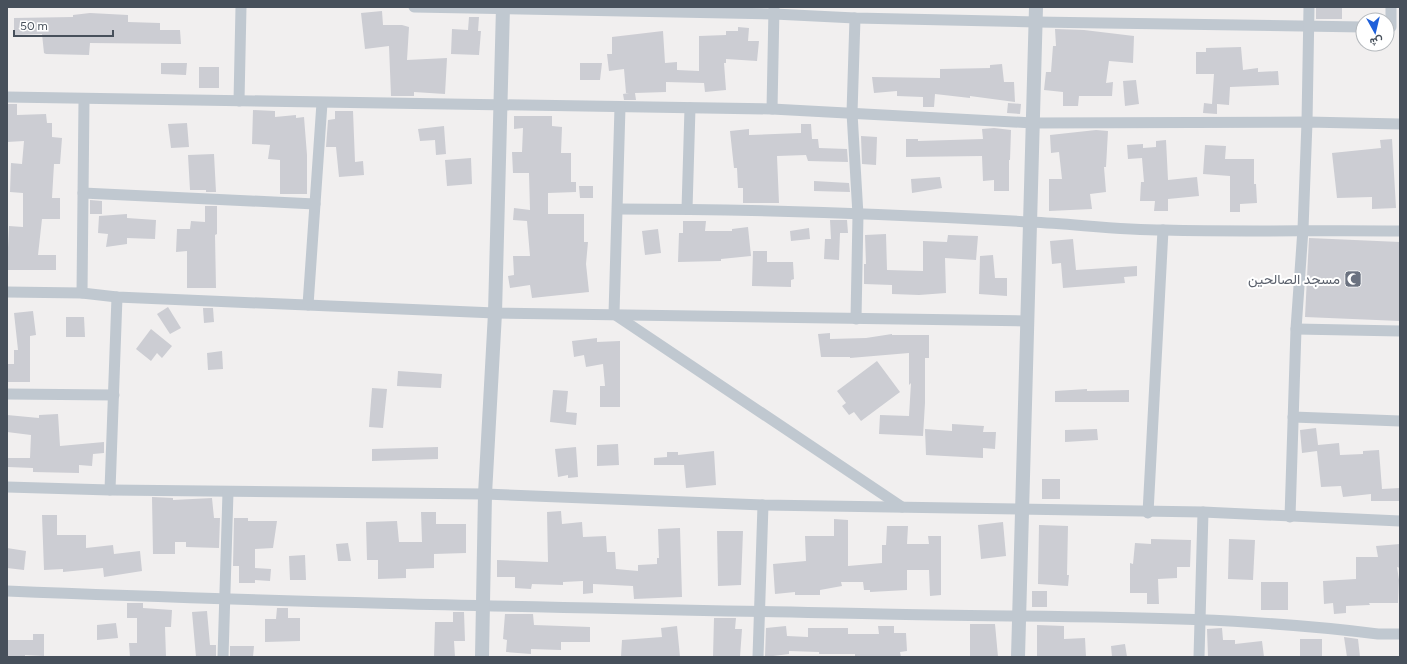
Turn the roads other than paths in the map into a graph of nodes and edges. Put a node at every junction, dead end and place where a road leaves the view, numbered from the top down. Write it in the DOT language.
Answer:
graph roads {
  1 [pos="241,7"];
  2 [pos="414,7"];
  3 [pos="1036,7"];
  4 [pos="1309,7"];
  5 [pos="503,8"];
  6 [pos="585,9"];
  7 [pos="774,10"];
  8 [pos="855,18"];
  9 [pos="1036,22"];
  10 [pos="1309,27"];
  11 [pos="1355,27"];
  12 [pos="7,98"];
  13 [pos="84,100"];
  14 [pos="239,101"];
  15 [pos="322,103"];
  16 [pos="501,106"];
  17 [pos="620,108"];
  18 [pos="690,108"];
  19 [pos="772,109"];
  20 [pos="852,113"];
  21 [pos="1307,122"];
  22 [pos="1033,123"];
  23 [pos="1400,124"];
  24 [pos="83,193"];
  25 [pos="315,204"];
  26 [pos="618,209"];
  27 [pos="688,209"];
  28 [pos="858,215"];
  29 [pos="1030,222"];
  30 [pos="1163,230"];
  31 [pos="1303,230"];
  32 [pos="1400,231"];
  33 [pos="7,292"];
  34 [pos="82,293"];
  35 [pos="118,297"];
  36 [pos="308,305"];
  37 [pos="495,313"];
  38 [pos="614,314"];
  39 [pos="856,319"];
  40 [pos="1028,321"];
  41 [pos="1296,329"];
  42 [pos="1400,331"];
  43 [pos="7,394"];
  44 [pos="114,396"];
  45 [pos="1292,417"];
  46 [pos="1400,421"];
  47 [pos="7,487"];
  48 [pos="110,490"];
  49 [pos="228,492"];
  50 [pos="485,494"];
  51 [pos="763,505"];
  52 [pos="902,507"];
  53 [pos="1022,509"];
  54 [pos="1203,512"];
  55 [pos="1148,513"];
  56 [pos="1290,517"];
  57 [pos="1400,521"];
  58 [pos="7,591"];
  59 [pos="225,600"];
  60 [pos="483,607"];
  61 [pos="759,611"];
  62 [pos="1019,617"];
  63 [pos="1200,619"];
  64 [pos="1400,634"];
  65 [pos="224,657"];
  66 [pos="482,657"];
  67 [pos="758,657"];
  68 [pos="1018,657"];
  69 [pos="1200,657"];
  1 -- 14 [label="street"];
  2 -- 5 [label="street"];
  3 -- 9 [label="street"];
  4 -- 10 [label="street"];
  5 -- 6 [label="street"];
  5 -- 16 [label="street"];
  6 -- 7 [label="street"];
  7 -- 8 [label="street"];
  7 -- 19 [label="street"];
  8 -- 9 [label="street"];
  8 -- 20 [label="street"];
  9 -- 10 [label="street"];
  9 -- 22 [label="street"];
  10 -- 11 [label="street"];
  10 -- 21 [label="street"];
  12 -- 13 [label="street"];
  13 -- 14 [label="street"];
  13 -- 24 [label="street"];
  14 -- 15 [label="street"];
  15 -- 16 [label="street"];
  15 -- 25 [label="street"];
  16 -- 17 [label="street"];
  16 -- 37 [label="street"];
  17 -- 18 [label="street"];
  17 -- 26 [label="street"];
  18 -- 19 [label="street"];
  18 -- 27 [label="street"];
  19 -- 20 [label="street"];
  20 -- 22 [label="street"];
  20 -- 28 [label="street"];
  21 -- 22 [label="street"];
  21 -- 23 [label="street"];
  21 -- 31 [label="street"];
  22 -- 29 [label="street"];
  24 -- 25 [label="street"];
  24 -- 34 [label="street"];
  25 -- 36 [label="street"];
  26 -- 27 [label="street"];
  26 -- 38 [label="street"];
  27 -- 28 [label="street"];
  28 -- 29 [label="street"];
  28 -- 39 [label="street"];
  29 -- 30 [label="street"];
  29 -- 40 [label="street"];
  30 -- 31 [label="street"];
  30 -- 55 [label="street"];
  31 -- 32 [label="street"];
  31 -- 41 [label="street"];
  33 -- 34 [label="street"];
  34 -- 35 [label="street"];
  35 -- 36 [label="street"];
  35 -- 44 [label="street"];
  36 -- 37 [label="street"];
  37 -- 38 [label="street"];
  37 -- 50 [label="street"];
  38 -- 39 [label="street"];
  38 -- 52 [label="street"];
  39 -- 40 [label="street"];
  40 -- 53 [label="street"];
  41 -- 42 [label="street"];
  41 -- 45 [label="street"];
  43 -- 44 [label="street"];
  44 -- 48 [label="street"];
  45 -- 46 [label="street"];
  45 -- 56 [label="street"];
  47 -- 48 [label="street"];
  48 -- 49 [label="street"];
  49 -- 50 [label="street"];
  49 -- 59 [label="street"];
  50 -- 51 [label="street"];
  50 -- 60 [label="street"];
  51 -- 52 [label="street"];
  51 -- 61 [label="street"];
  52 -- 53 [label="street"];
  53 -- 55 [label="street"];
  53 -- 62 [label="street"];
  54 -- 55 [label="street"];
  54 -- 56 [label="street"];
  54 -- 63 [label="street"];
  56 -- 57 [label="street"];
  58 -- 59 [label="street"];
  59 -- 60 [label="street"];
  59 -- 65 [label="street"];
  60 -- 61 [label="street"];
  60 -- 66 [label="street"];
  61 -- 62 [label="street"];
  61 -- 67 [label="street"];
  62 -- 63 [label="street"];
  62 -- 68 [label="street"];
  63 -- 64 [label="street"];
  63 -- 69 [label="street"];
}
